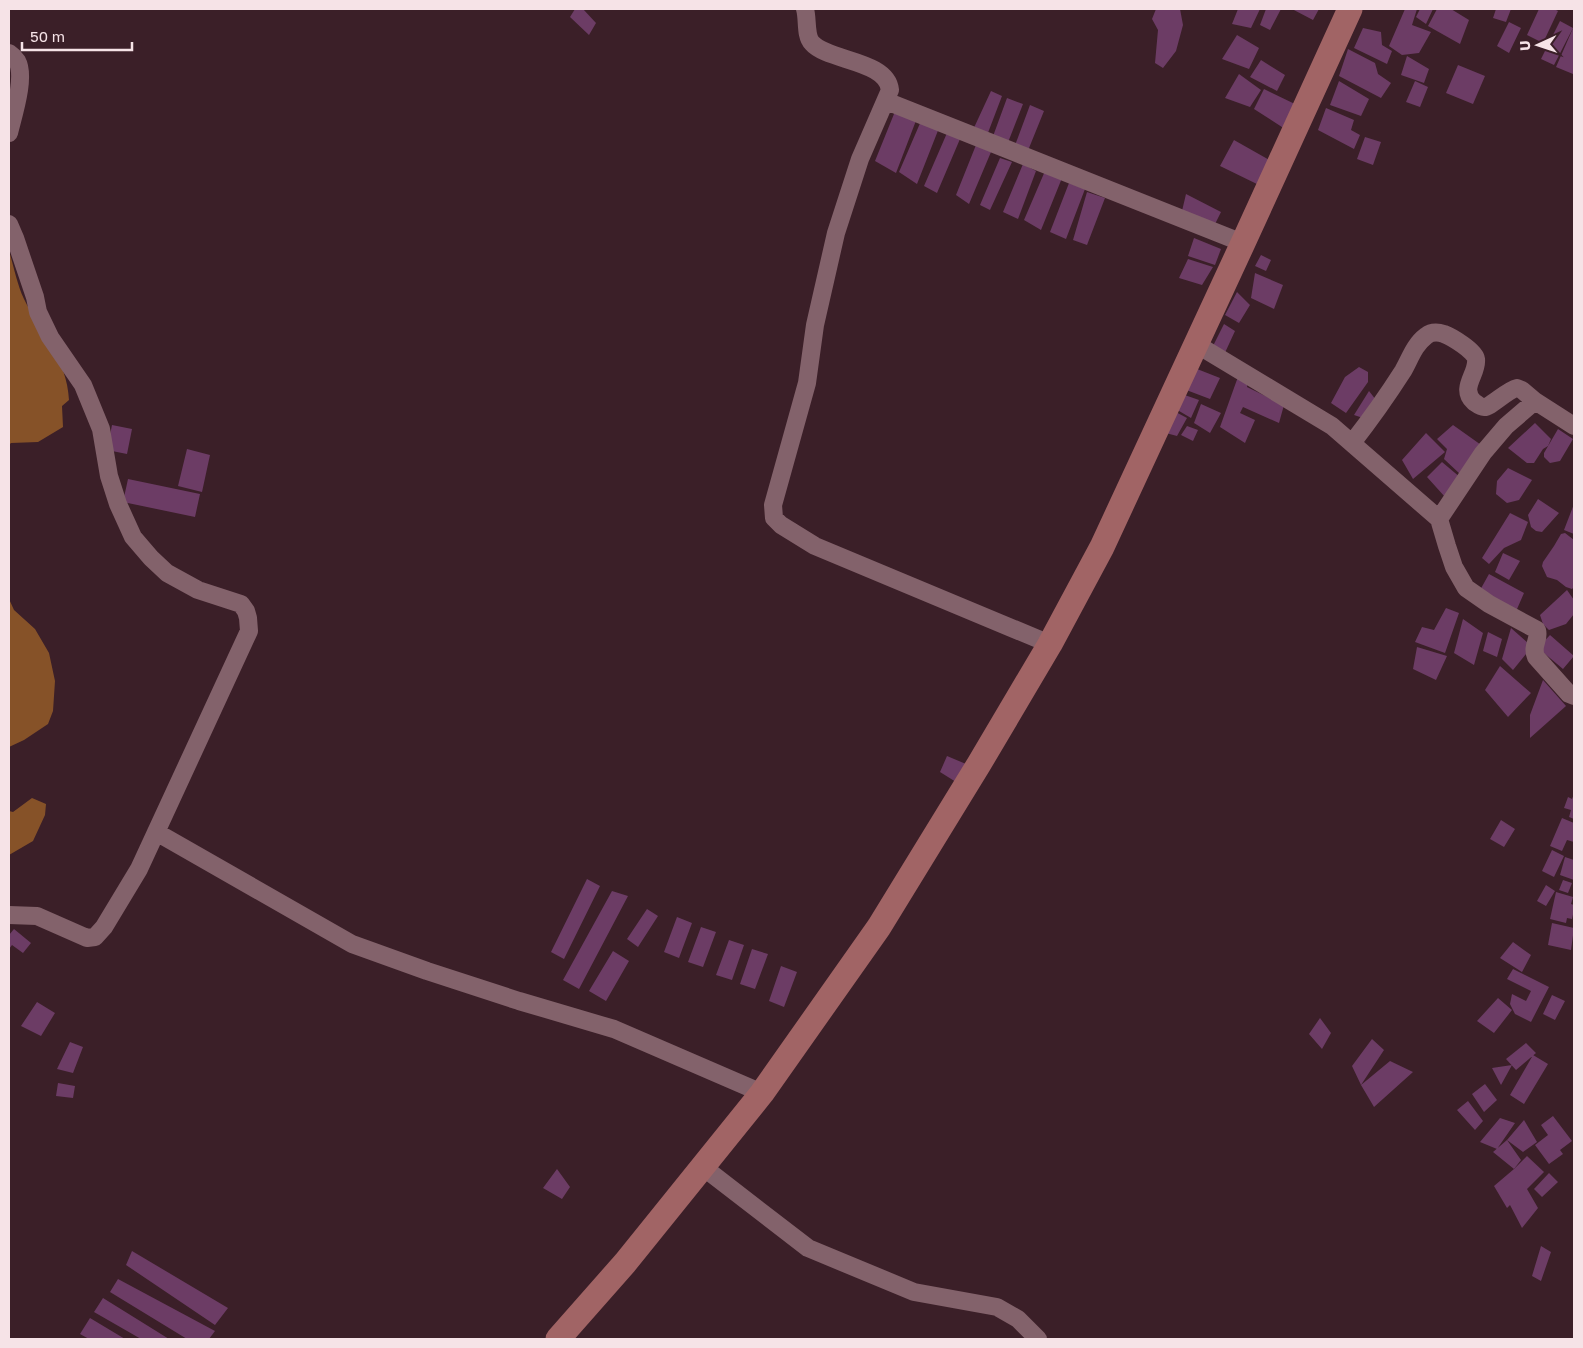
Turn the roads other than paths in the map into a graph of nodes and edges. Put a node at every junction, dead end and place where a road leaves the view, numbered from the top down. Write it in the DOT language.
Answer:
graph roads {
  1 [pos="805,9"];
  2 [pos="1350,9"];
  3 [pos="9,53"];
  4 [pos="886,101"];
  5 [pos="9,133"];
  6 [pos="9,224"];
  7 [pos="1244,243"];
  8 [pos="1196,344"];
  9 [pos="1535,401"];
  10 [pos="1574,426"];
  11 [pos="1352,443"];
  12 [pos="1439,519"];
  13 [pos="1050,644"];
  14 [pos="1574,696"];
  15 [pos="156,832"];
  16 [pos="9,915"];
  17 [pos="762,1093"];
  18 [pos="703,1167"];
  19 [pos="558,1339"];
  20 [pos="1038,1339"];
  1 -- 4 [label="street"];
  2 -- 7 [label="street"];
  3 -- 5 [label="street"];
  4 -- 7 [label="street"];
  4 -- 13 [label="street"];
  6 -- 15 [label="street"];
  7 -- 8 [label="street"];
  8 -- 11 [label="street"];
  8 -- 13 [label="street"];
  9 -- 10 [label="street"];
  9 -- 11 [label="street"];
  9 -- 12 [label="street"];
  11 -- 12 [label="street"];
  12 -- 14 [label="street"];
  13 -- 17 [label="street"];
  15 -- 16 [label="street"];
  15 -- 17 [label="street"];
  17 -- 18 [label="street"];
  18 -- 19 [label="street"];
  18 -- 20 [label="street"];
}
